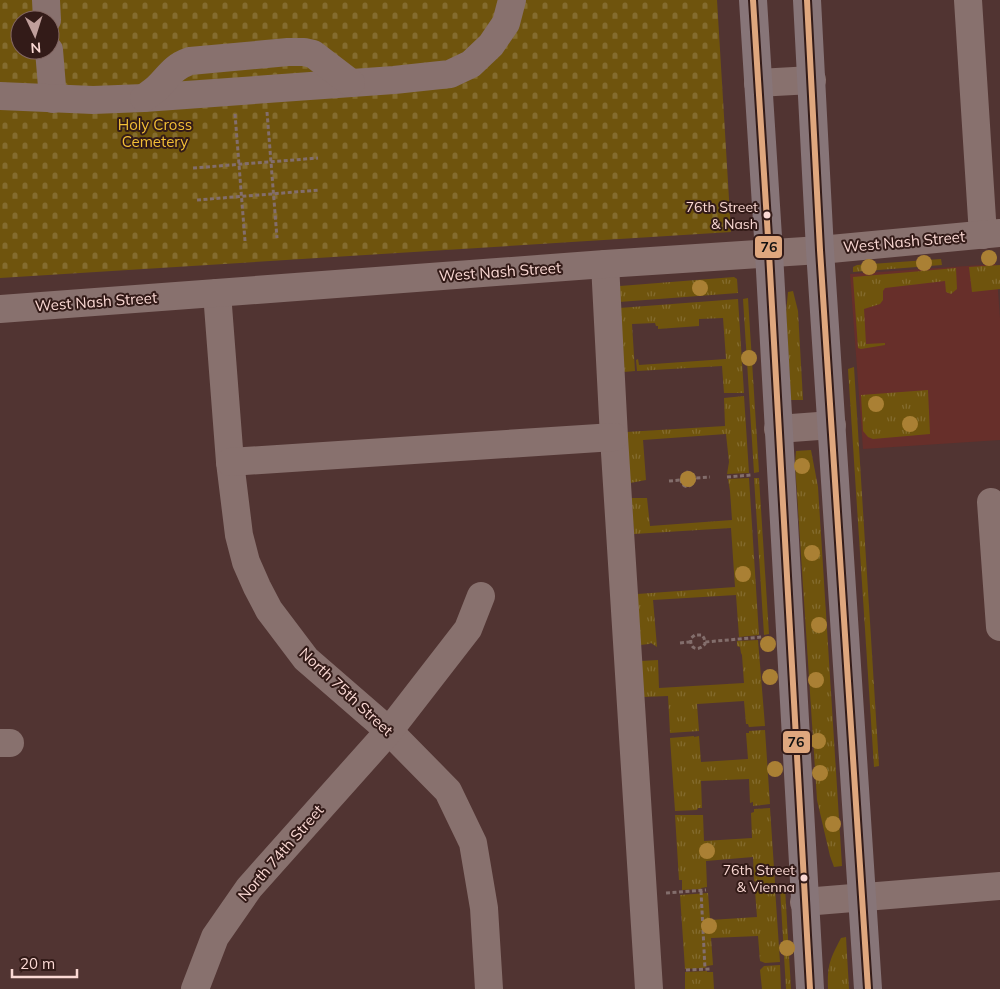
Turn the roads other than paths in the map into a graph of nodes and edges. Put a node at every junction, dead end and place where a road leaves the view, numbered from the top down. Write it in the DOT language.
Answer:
graph roads {
  1 [pos="512,0"];
  2 [pos="753,0"];
  3 [pos="807,0"];
  4 [pos="968,0"];
  5 [pos="50,60"];
  6 [pos="812,80"];
  7 [pos="351,83"];
  8 [pos="758,83"];
  9 [pos="0,96"];
  10 [pos="53,98"];
  11 [pos="144,98"];
  12 [pos="991,234"];
  13 [pos="820,250"];
  14 [pos="768,253"];
  15 [pos="605,264"];
  16 [pos="217,293"];
  17 [pos="0,309"];
  18 [pos="832,425"];
  19 [pos="778,429"];
  20 [pos="614,436"];
  21 [pos="230,462"];
  22 [pos="991,502"];
  23 [pos="481,596"];
  24 [pos="1000,627"];
  25 [pos="389,731"];
  26 [pos="1000,886"];
  27 [pos="862,898"];
  28 [pos="804,902"];
  29 [pos="194,989"];
  30 [pos="489,989"];
  31 [pos="649,989"];
  32 [pos="810,989"];
  33 [pos="868,989"];
  1 -- 7 [label="street"];
  2 -- 8 [label="main road"];
  3 -- 6 [label="main road"];
  4 -- 12 [label="street"];
  5 -- 10 [label="street"];
  6 -- 8 [label="street"];
  6 -- 13 [label="main road"];
  7 -- 11 [label="street"];
  7 -- 11 [label="street"];
  8 -- 14 [label="main road"];
  9 -- 10 [label="street"];
  10 -- 11 [label="street"];
  12 -- 13 [label="street, West Nash Street"];
  13 -- 14 [label="street, West Nash Street"];
  13 -- 18 [label="main road"];
  14 -- 15 [label="street, West Nash Street"];
  14 -- 19 [label="main road"];
  15 -- 16 [label="street, West Nash Street"];
  15 -- 20 [label="street"];
  16 -- 17 [label="street, West Nash Street"];
  16 -- 21 [label="street, North 75th Street"];
  18 -- 19 [label="street"];
  18 -- 27 [label="main road"];
  19 -- 28 [label="main road"];
  20 -- 21 [label="street"];
  20 -- 31 [label="street"];
  21 -- 25 [label="street, North 75th Street"];
  22 -- 24 [label="street"];
  23 -- 25 [label="street, North 74th Street"];
  25 -- 29 [label="street, North 74th Street"];
  25 -- 30 [label="street, North 75th Street"];
  26 -- 27 [label="street"];
  27 -- 28 [label="street"];
  27 -- 33 [label="main road"];
  28 -- 32 [label="main road"];
}
